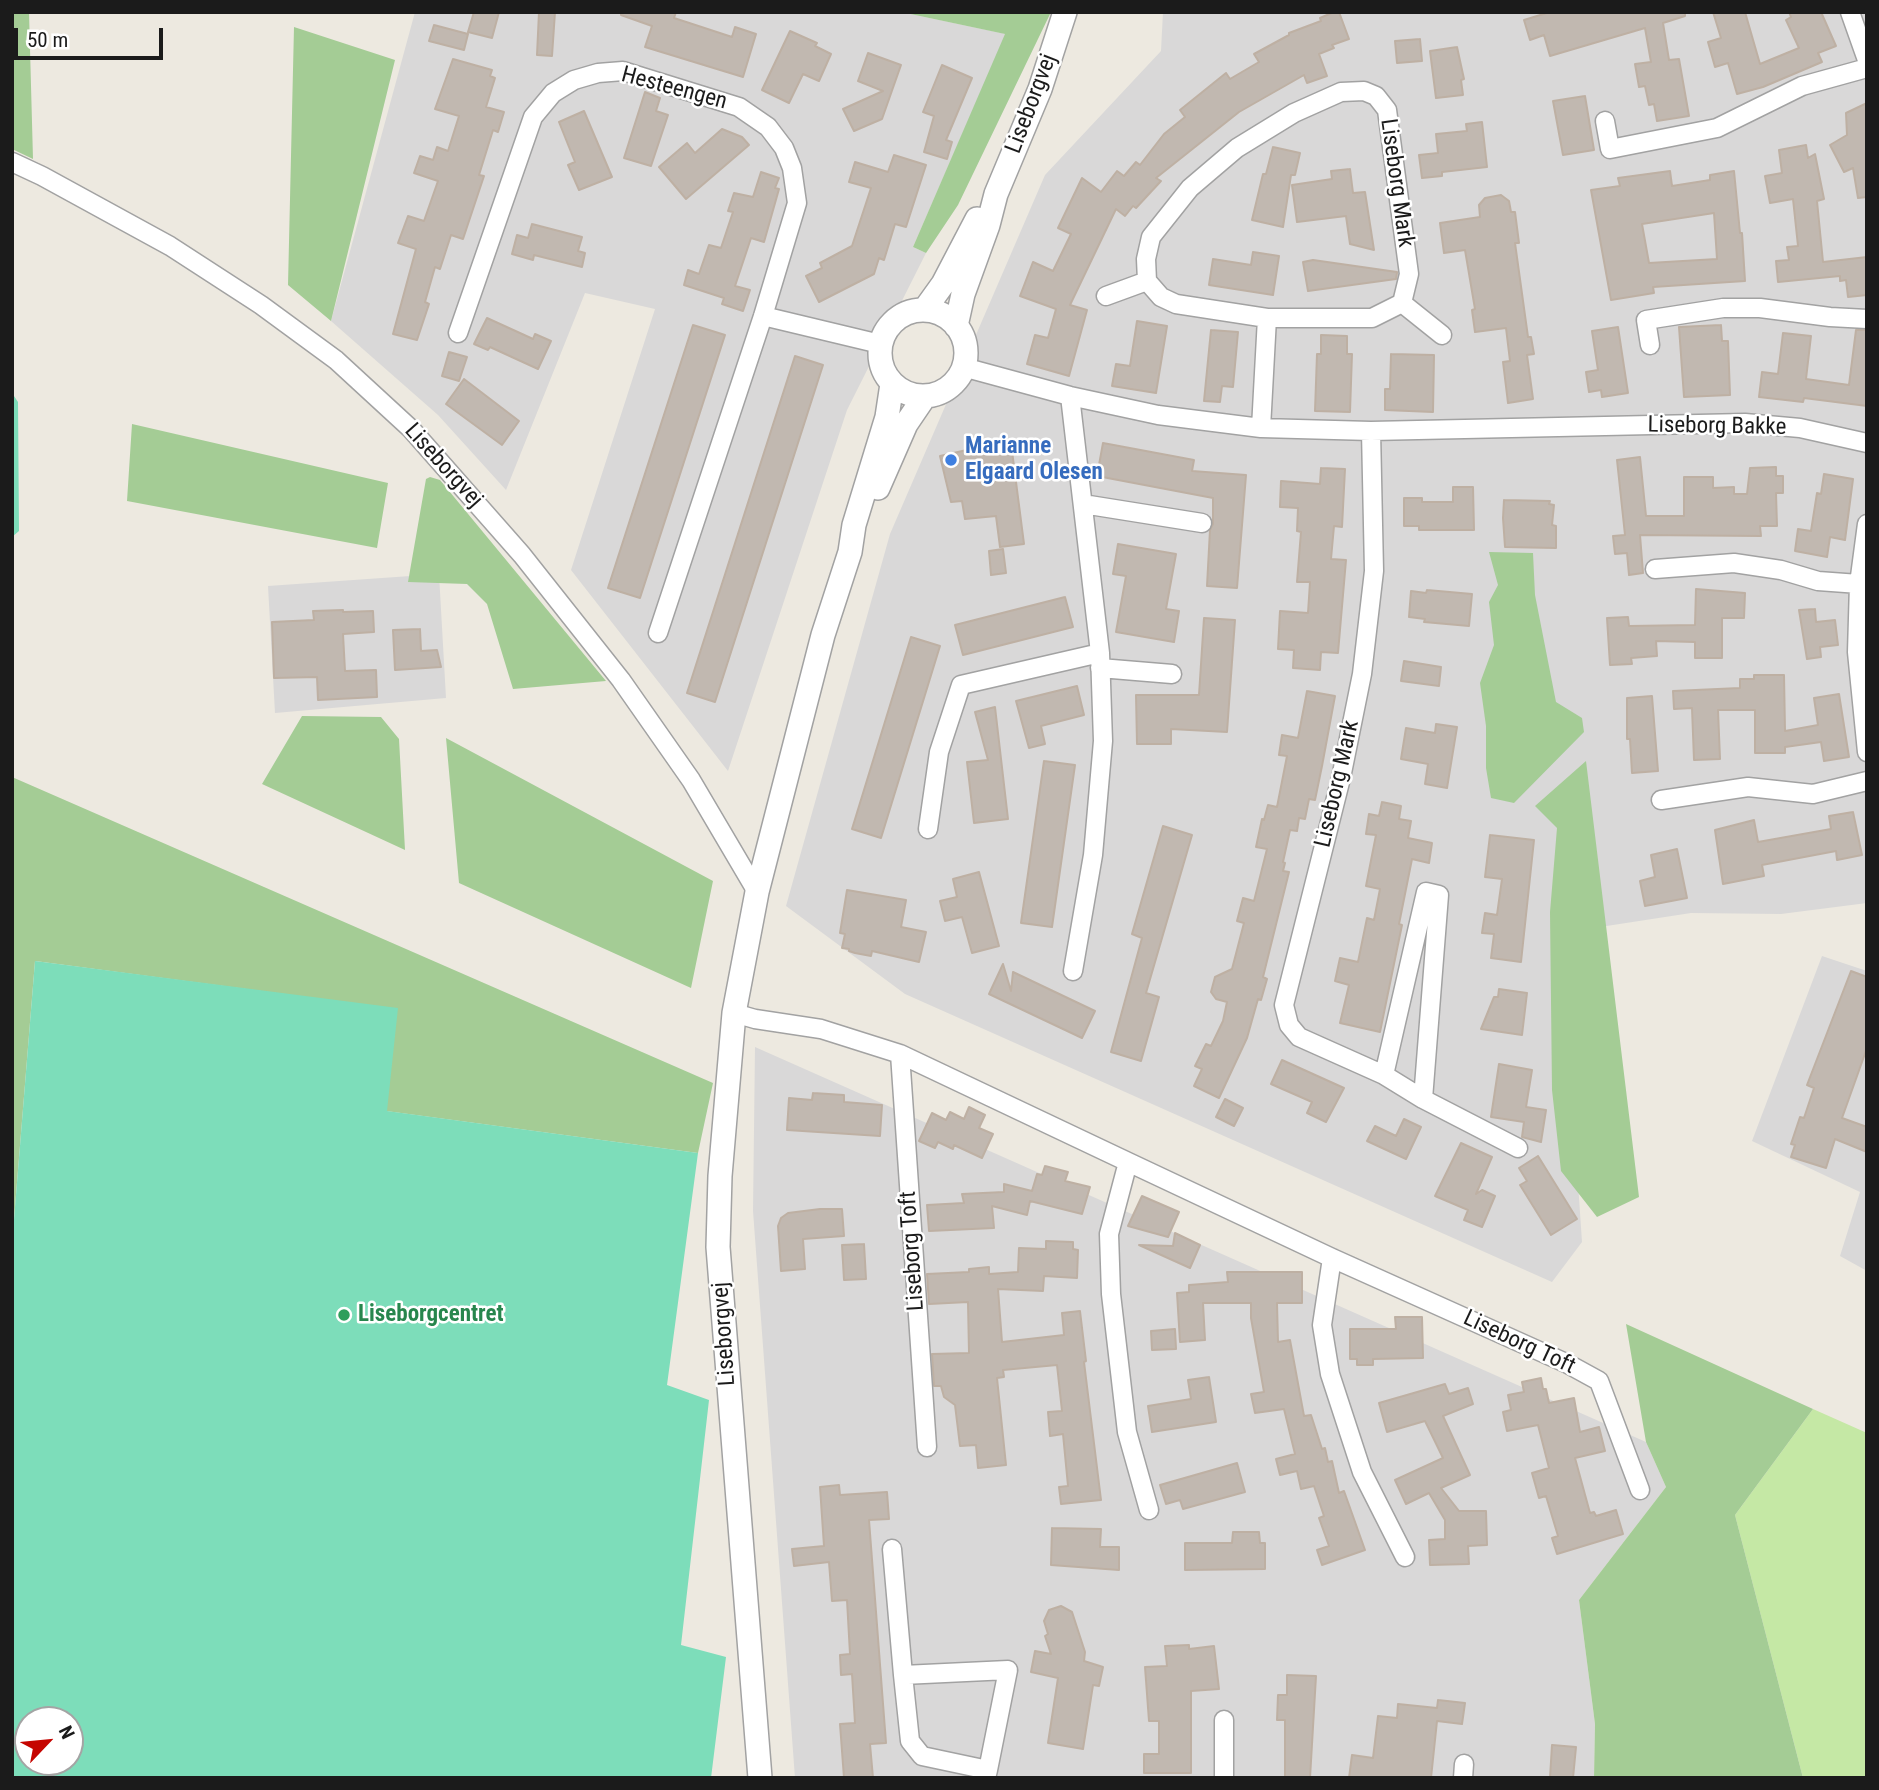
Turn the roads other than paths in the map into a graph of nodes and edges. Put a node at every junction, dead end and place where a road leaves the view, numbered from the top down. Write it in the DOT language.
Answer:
graph roads {
  1 [pos="1065,12"];
  2 [pos="1850,12"];
  3 [pos="1866,59"];
  4 [pos="1605,121"];
  5 [pos="12,162"];
  6 [pos="996,194"];
  7 [pos="1147,281"];
  8 [pos="1106,296"];
  9 [pos="1402,303"];
  10 [pos="925,309"];
  11 [pos="763,316"];
  12 [pos="1267,318"];
  13 [pos="1867,319"];
  14 [pos="956,326"];
  15 [pos="458,332"];
  16 [pos="1442,335"];
  17 [pos="880,344"];
  18 [pos="1650,345"];
  19 [pos="963,367"];
  20 [pos="892,384"];
  21 [pos="925,396"];
  22 [pos="1070,396"];
  23 [pos="1261,428"];
  24 [pos="1371,431"];
  25 [pos="1867,443"];
  26 [pos="1083,504"];
  27 [pos="1202,523"];
  28 [pos="1867,524"];
  29 [pos="850,552"];
  30 [pos="1655,569"];
  31 [pos="1859,584"];
  32 [pos="658,633"];
  33 [pos="1100,660"];
  34 [pos="1172,674"];
  35 [pos="1865,727"];
  36 [pos="1867,752"];
  37 [pos="1867,781"];
  38 [pos="1661,800"];
  39 [pos="928,829"];
  40 [pos="757,892"];
  41 [pos="1073,971"];
  42 [pos="734,1013"];
  43 [pos="900,1054"];
  44 [pos="1384,1075"];
  45 [pos="1423,1099"];
  46 [pos="1518,1148"];
  47 [pos="1128,1162"];
  48 [pos="1332,1258"];
  49 [pos="927,1447"];
  50 [pos="1640,1490"];
  51 [pos="1149,1510"];
  52 [pos="892,1549"];
  53 [pos="1405,1557"];
  54 [pos="903,1675"];
  55 [pos="1224,1720"];
  56 [pos="987,1774"];
  57 [pos="760,1778"];
  58 [pos="1224,1778"];
  1 -- 6 [label="street, Liseborgvej"];
  2 -- 3 [label="street"];
  3 -- 4 [label="street"];
  5 -- 40 [label="street, Liseborgvej"];
  6 -- 10 [label="street, Liseborgvej"];
  6 -- 14 [label="street, Liseborgvej"];
  7 -- 8 [label="street"];
  7 -- 9 [label="street, Liseborg Mark"];
  7 -- 12 [label="street"];
  9 -- 12 [label="street"];
  9 -- 16 [label="street"];
  10 -- 14 [label="street"];
  10 -- 17 [label="street"];
  11 -- 15 [label="street, Hesteengen"];
  11 -- 17 [label="street"];
  11 -- 32 [label="street, Hesteengen"];
  12 -- 23 [label="street"];
  13 -- 18 [label="street"];
  14 -- 19 [label="street"];
  17 -- 20 [label="street"];
  19 -- 21 [label="street"];
  19 -- 22 [label="street"];
  20 -- 21 [label="street"];
  20 -- 29 [label="street, Liseborgvej"];
  21 -- 29 [label="street, Liseborgvej"];
  22 -- 23 [label="street"];
  22 -- 26 [label="street"];
  23 -- 24 [label="street"];
  24 -- 25 [label="street, Liseborg Bakke"];
  24 -- 44 [label="street, Liseborg Mark"];
  26 -- 27 [label="street"];
  26 -- 33 [label="street"];
  28 -- 31 [label="street"];
  29 -- 40 [label="street, Liseborgvej"];
  30 -- 31 [label="street"];
  31 -- 35 [label="street"];
  33 -- 34 [label="street"];
  33 -- 39 [label="street"];
  33 -- 41 [label="street"];
  35 -- 36 [label="street"];
  37 -- 38 [label="street"];
  40 -- 42 [label="street, Liseborgvej"];
  42 -- 43 [label="street, Liseborg Toft"];
  42 -- 57 [label="street, Liseborgvej"];
  43 -- 47 [label="street, Liseborg Toft"];
  43 -- 49 [label="street, Liseborg Toft"];
  44 -- 45 [label="street, Liseborg Mark"];
  44 -- 45 [label="street"];
  45 -- 46 [label="street, Liseborg Mark"];
  47 -- 48 [label="street, Liseborg Toft"];
  47 -- 51 [label="street"];
  48 -- 50 [label="street, Liseborg Toft"];
  48 -- 53 [label="street"];
  52 -- 54 [label="street"];
  54 -- 56 [label="street"];
  54 -- 56 [label="street"];
  55 -- 58 [label="street"];
}
